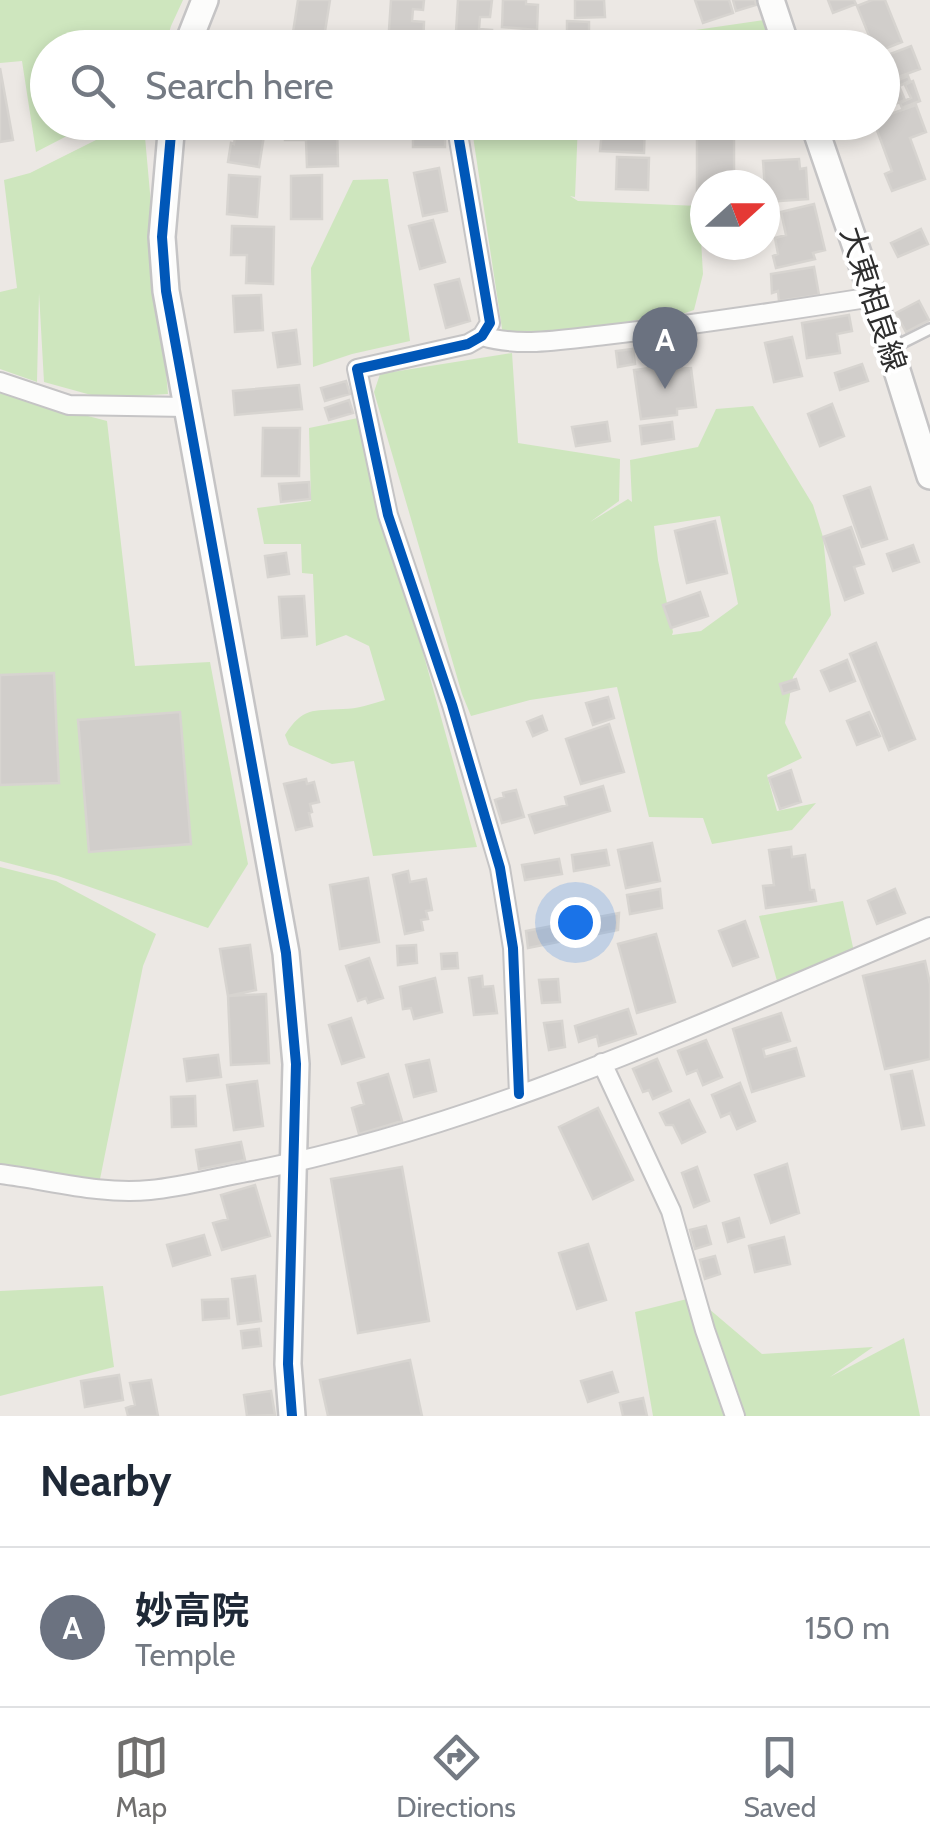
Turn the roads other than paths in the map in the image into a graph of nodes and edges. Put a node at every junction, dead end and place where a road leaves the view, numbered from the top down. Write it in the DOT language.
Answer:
graph roads {
  1 [pos="204,0"];
  2 [pos="772,0"];
  3 [pos="193,30"];
  4 [pos="782,30"];
  5 [pos="170,140"];
  6 [pos="459,140"];
  7 [pos="819,140"];
  8 [pos="874,297"];
  9 [pos="930,329"];
  10 [pos="482,336"];
  11 [pos="890,349"];
  12 [pos="0,382"];
  13 [pos="186,407"];
  14 [pos="930,476"];
  15 [pos="930,927"];
  16 [pos="602,1064"];
  17 [pos="519,1094"];
  18 [pos="293,1163"];
  19 [pos="0,1174"];
  20 [pos="292,1416"];
  21 [pos="735,1416"];
  1 -- 3 [label="street"];
  2 -- 4 [label="street"];
  5 -- 13 [label="street"];
  6 -- 10 [label="street"];
  7 -- 8 [label="street, 大東相良線"];
  8 -- 10 [label="street"];
  8 -- 11 [label="street, 大東相良線"];
  9 -- 11 [label="lane"];
  10 -- 17 [label="street"];
  11 -- 14 [label="street, 大東相良線"];
  12 -- 13 [label="street"];
  13 -- 18 [label="street"];
  15 -- 16 [label="street"];
  16 -- 17 [label="street"];
  16 -- 21 [label="street"];
  17 -- 18 [label="street"];
  18 -- 19 [label="street"];
  18 -- 20 [label="street"];
}
